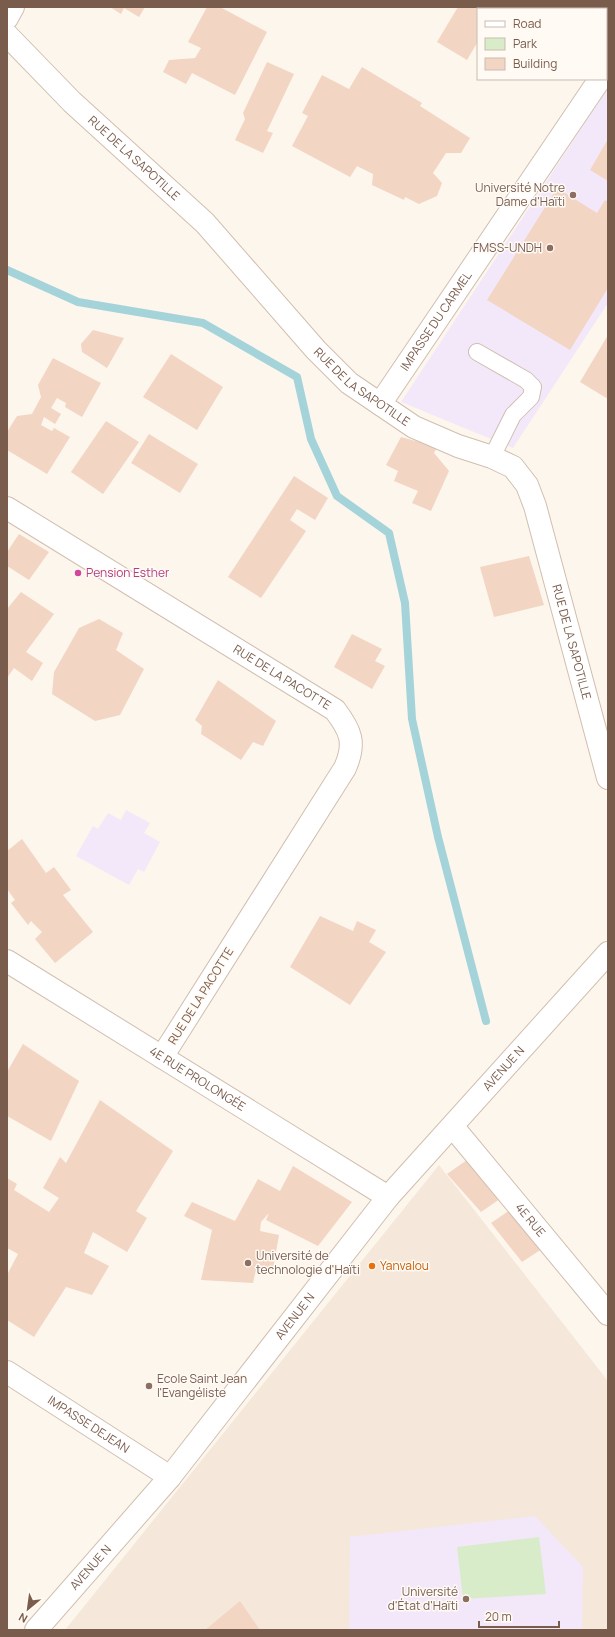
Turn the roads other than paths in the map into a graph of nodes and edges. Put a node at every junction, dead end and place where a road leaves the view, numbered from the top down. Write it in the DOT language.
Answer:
graph roads {
  1 [pos="13,7"];
  2 [pos="7,18"];
  3 [pos="7,35"];
  4 [pos="599,80"];
  5 [pos="477,352"];
  6 [pos="380,404"];
  7 [pos="492,457"];
  8 [pos="7,508"];
  9 [pos="608,778"];
  10 [pos="608,953"];
  11 [pos="7,961"];
  12 [pos="162,1057"];
  13 [pos="453,1127"];
  14 [pos="388,1197"];
  15 [pos="608,1314"];
  16 [pos="7,1372"];
  17 [pos="170,1477"];
  18 [pos="36,1630"];
  1 -- 2 [label="street"];
  3 -- 6 [label="street, RUE DE LA SAPOTILLE"];
  4 -- 6 [label="street, IMPASSE DU CARMEL"];
  5 -- 7 [label="lane"];
  6 -- 7 [label="street, RUE DE LA SAPOTILLE"];
  7 -- 9 [label="street, RUE DE LA SAPOTILLE"];
  8 -- 12 [label="street, RUE DE LA PACOTTE"];
  10 -- 13 [label="street, AVENUE N"];
  11 -- 12 [label="street, 4E RUE PROLONGÉE"];
  12 -- 14 [label="street, 4E RUE PROLONGÉE"];
  13 -- 14 [label="street, AVENUE N"];
  13 -- 15 [label="street, 4E RUE"];
  14 -- 17 [label="street, AVENUE N"];
  16 -- 17 [label="street, IMPASSE DEJEAN"];
  17 -- 18 [label="street, AVENUE N"];
}
